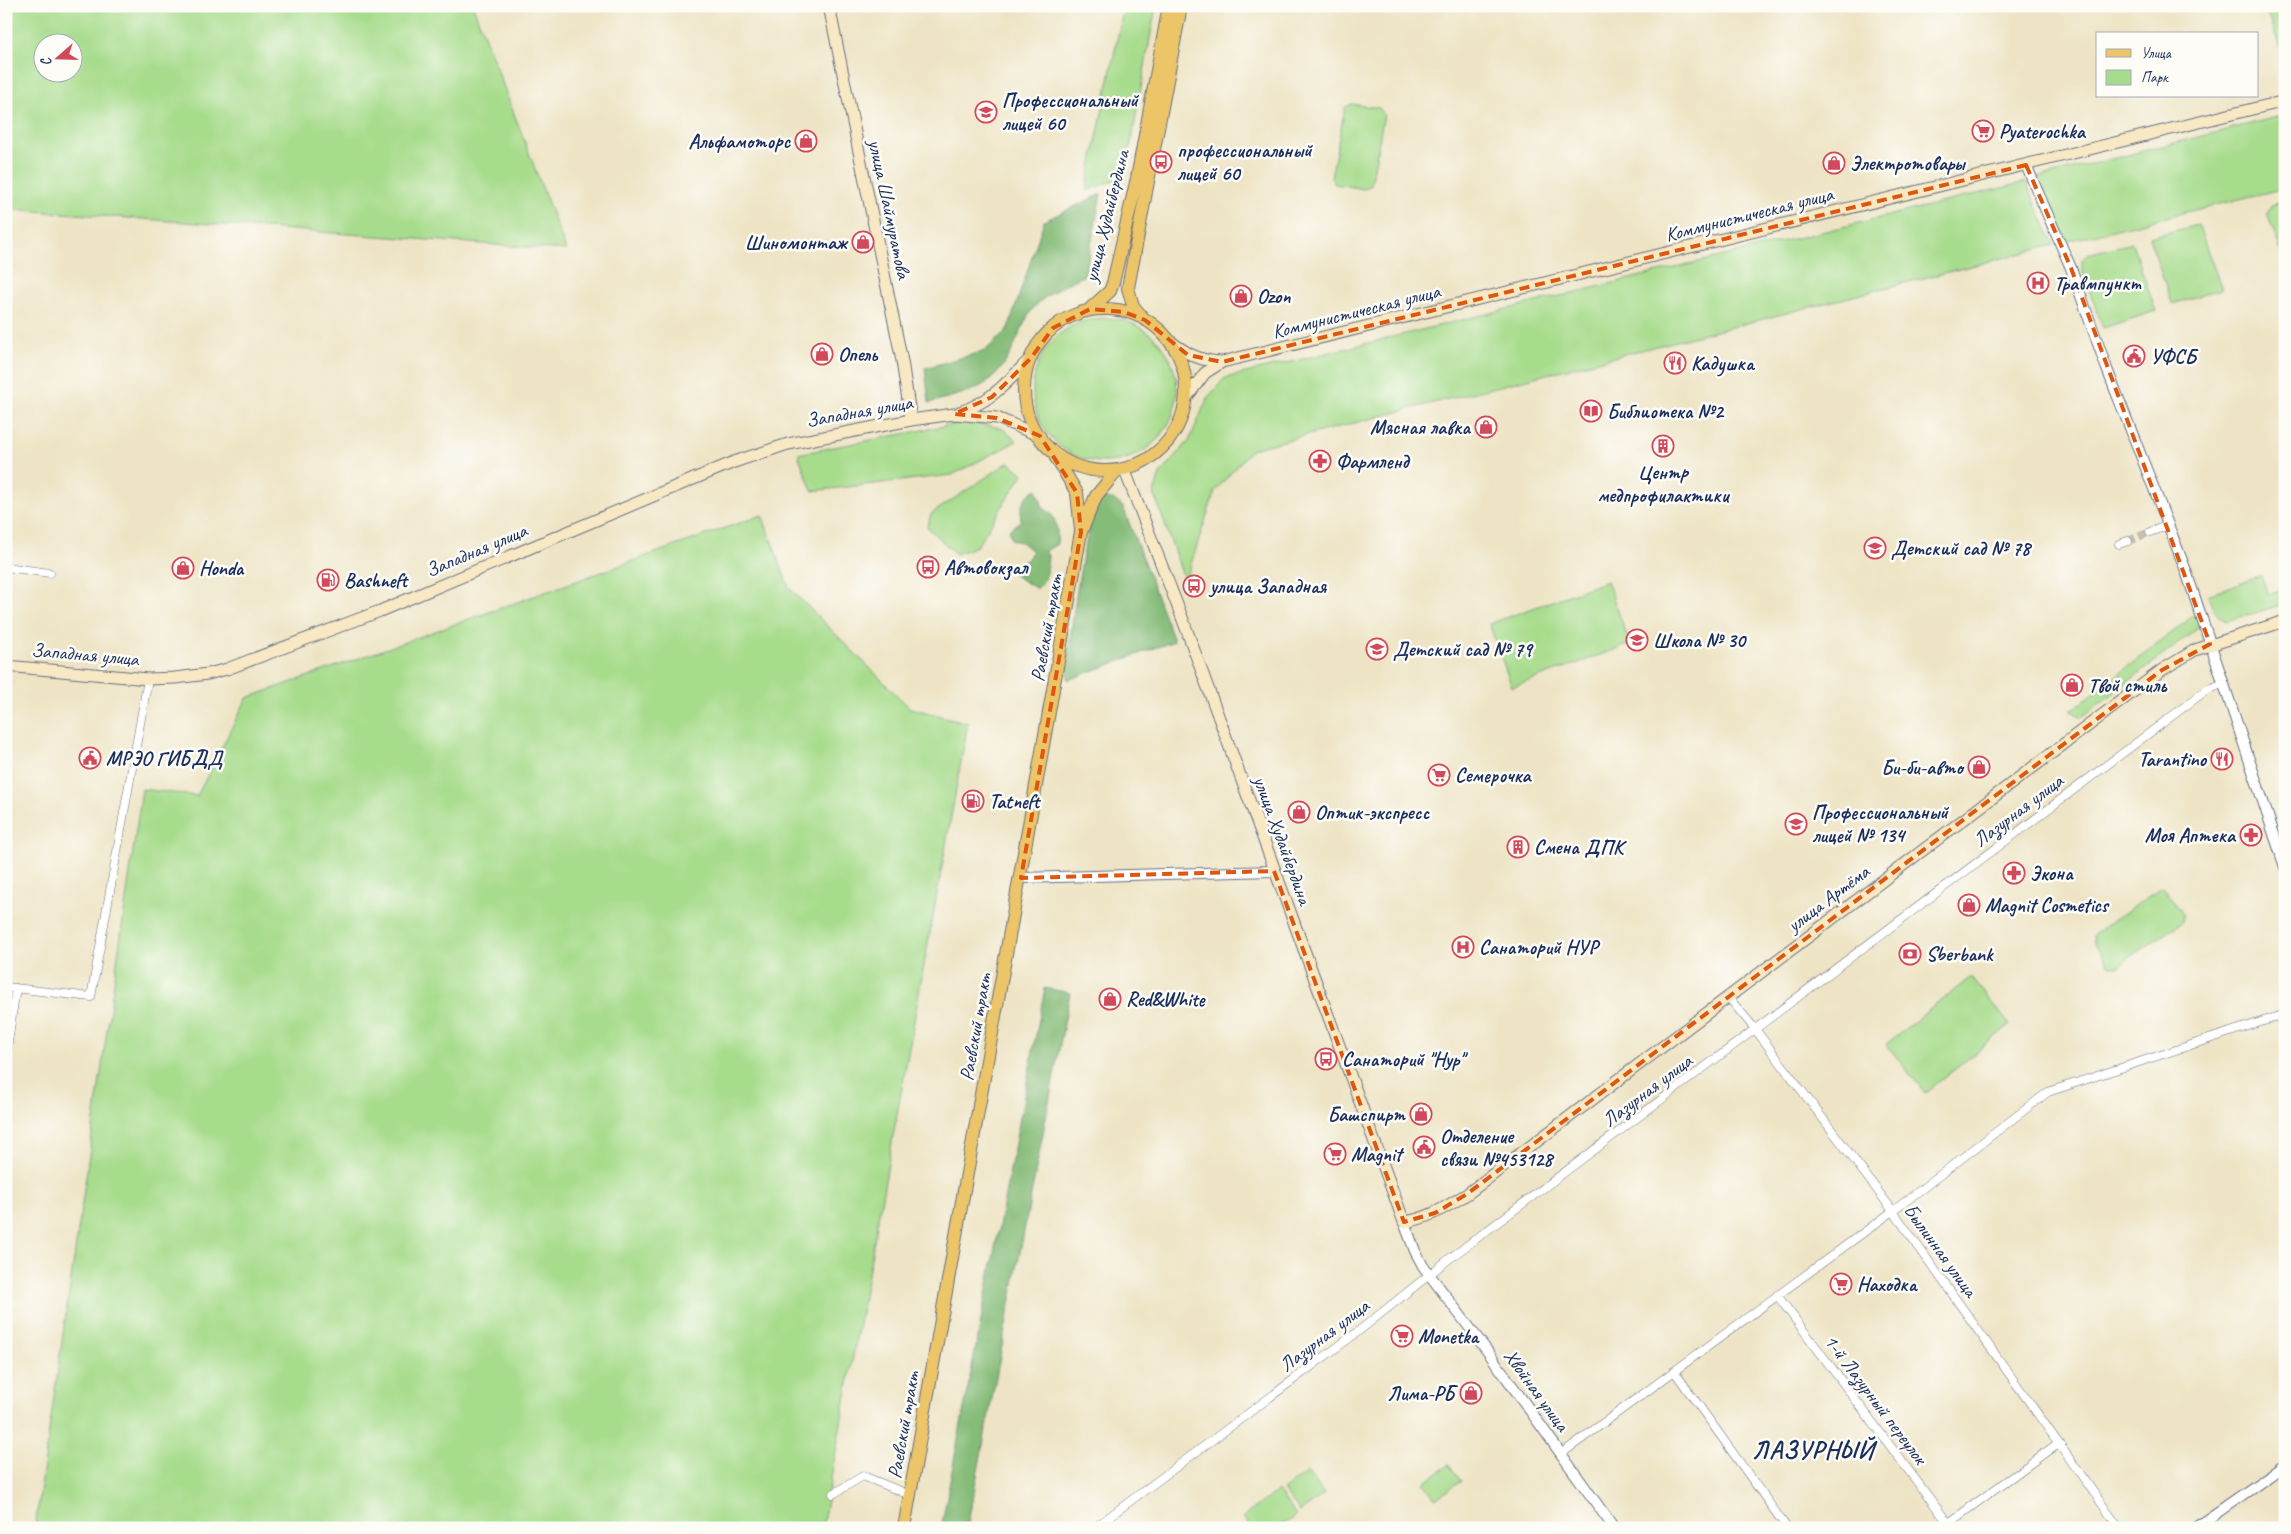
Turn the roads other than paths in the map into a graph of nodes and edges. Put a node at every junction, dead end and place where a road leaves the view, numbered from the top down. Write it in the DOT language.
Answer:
graph roads {
  1 [pos="829,6"];
  2 [pos="1169,6"];
  3 [pos="1181,6"];
  4 [pos="2285,101"];
  5 [pos="2026,165"];
  6 [pos="1090,309"];
  7 [pos="1145,320"];
  8 [pos="1170,341"];
  9 [pos="1031,358"];
  10 [pos="1222,362"];
  11 [pos="1186,398"];
  12 [pos="954,414"];
  13 [pos="911,420"];
  14 [pos="1040,436"];
  15 [pos="1053,452"];
  16 [pos="1120,471"];
  17 [pos="2169,525"];
  18 [pos="1081,532"];
  19 [pos="2150,532"];
  20 [pos="2128,540"];
  21 [pos="2119,544"];
  22 [pos="6,567"];
  23 [pos="50,573"];
  24 [pos="2285,621"];
  25 [pos="2210,644"];
  26 [pos="6,666"];
  27 [pos="148,678"];
  28 [pos="2222,684"];
  29 [pos="2285,867"];
  30 [pos="1274,871"];
  31 [pos="1021,878"];
  32 [pos="6,987"];
  33 [pos="16,988"];
  34 [pos="1730,998"];
  35 [pos="2285,1014"];
  36 [pos="1756,1028"];
  37 [pos="6,1056"];
  38 [pos="1893,1211"];
  39 [pos="1404,1222"];
  40 [pos="1430,1275"];
  41 [pos="1777,1295"];
  42 [pos="1674,1371"];
  43 [pos="2057,1444"];
  44 [pos="1562,1454"];
  45 [pos="2285,1465"];
  46 [pos="833,1494"];
  47 [pos="910,1495"];
  48 [pos="1945,1525"];
  49 [pos="904,1528"];
  50 [pos="1094,1528"];
  51 [pos="1614,1528"];
  52 [pos="1788,1528"];
  53 [pos="2119,1528"];
  54 [pos="2195,1528"];
  1 -- 13 [label="main road, улица Шаймуратова"];
  2 -- 6 [label="main road, улица Худайбердина"];
  3 -- 7 [label="main road, улица Худайбердина"];
  4 -- 5 [label="main road, Коммунистическая улица"];
  5 -- 10 [label="main road, Коммунистическая улица"];
  5 -- 17 [label="street"];
  6 -- 7 [label="main road"];
  6 -- 9 [label="main road"];
  7 -- 8 [label="main road"];
  8 -- 10 [label="main road, Коммунистическая улица"];
  8 -- 11 [label="main road"];
  9 -- 12 [label="main road, Западная улица"];
  9 -- 14 [label="main road"];
  10 -- 11 [label="main road, Коммунистическая улица"];
  11 -- 16 [label="main road"];
  12 -- 13 [label="main road, Западная улица"];
  12 -- 14 [label="main road, Западная улица"];
  13 -- 27 [label="main road, Западная улица"];
  14 -- 15 [label="main road"];
  15 -- 16 [label="main road"];
  15 -- 18 [label="main road, Раевский тракт"];
  16 -- 18 [label="main road, Раевский тракт"];
  16 -- 30 [label="main road, улица Худайбердина"];
  17 -- 19 [label="street"];
  17 -- 25 [label="street"];
  18 -- 31 [label="main road, Раевский тракт"];
  20 -- 21 [label="street"];
  22 -- 23 [label="street"];
  24 -- 25 [label="main road, улица Артёма"];
  25 -- 28 [label="street"];
  25 -- 34 [label="main road, улица Артёма"];
  26 -- 27 [label="main road, Западная улица"];
  27 -- 33 [label="street"];
  28 -- 29 [label="street"];
  28 -- 36 [label="street, Лазурная улица"];
  30 -- 31 [label="street"];
  30 -- 39 [label="main road, улица Худайбердина"];
  31 -- 47 [label="main road, Раевский тракт"];
  32 -- 33 [label="street"];
  33 -- 37 [label="street"];
  34 -- 36 [label="street, Былинная улица"];
  34 -- 39 [label="main road, улица Артёма"];
  35 -- 38 [label="street"];
  36 -- 38 [label="street, Былинная улица"];
  36 -- 40 [label="street, Лазурная улица"];
  38 -- 41 [label="street"];
  38 -- 43 [label="street, Былинная улица"];
  39 -- 40 [label="street, Хвойная улица"];
  40 -- 44 [label="street, Хвойная улица"];
  40 -- 50 [label="street, Лазурная улица"];
  41 -- 42 [label="street"];
  41 -- 48 [label="street, 1-й Лазурный переулок"];
  42 -- 44 [label="street"];
  42 -- 52 [label="street"];
  43 -- 48 [label="street"];
  43 -- 53 [label="street, Былинная улица"];
  44 -- 51 [label="street, Хвойная улица"];
  45 -- 54 [label="street"];
  46 -- 47 [label="street"];
  47 -- 49 [label="main road, Раевский тракт"];
}
